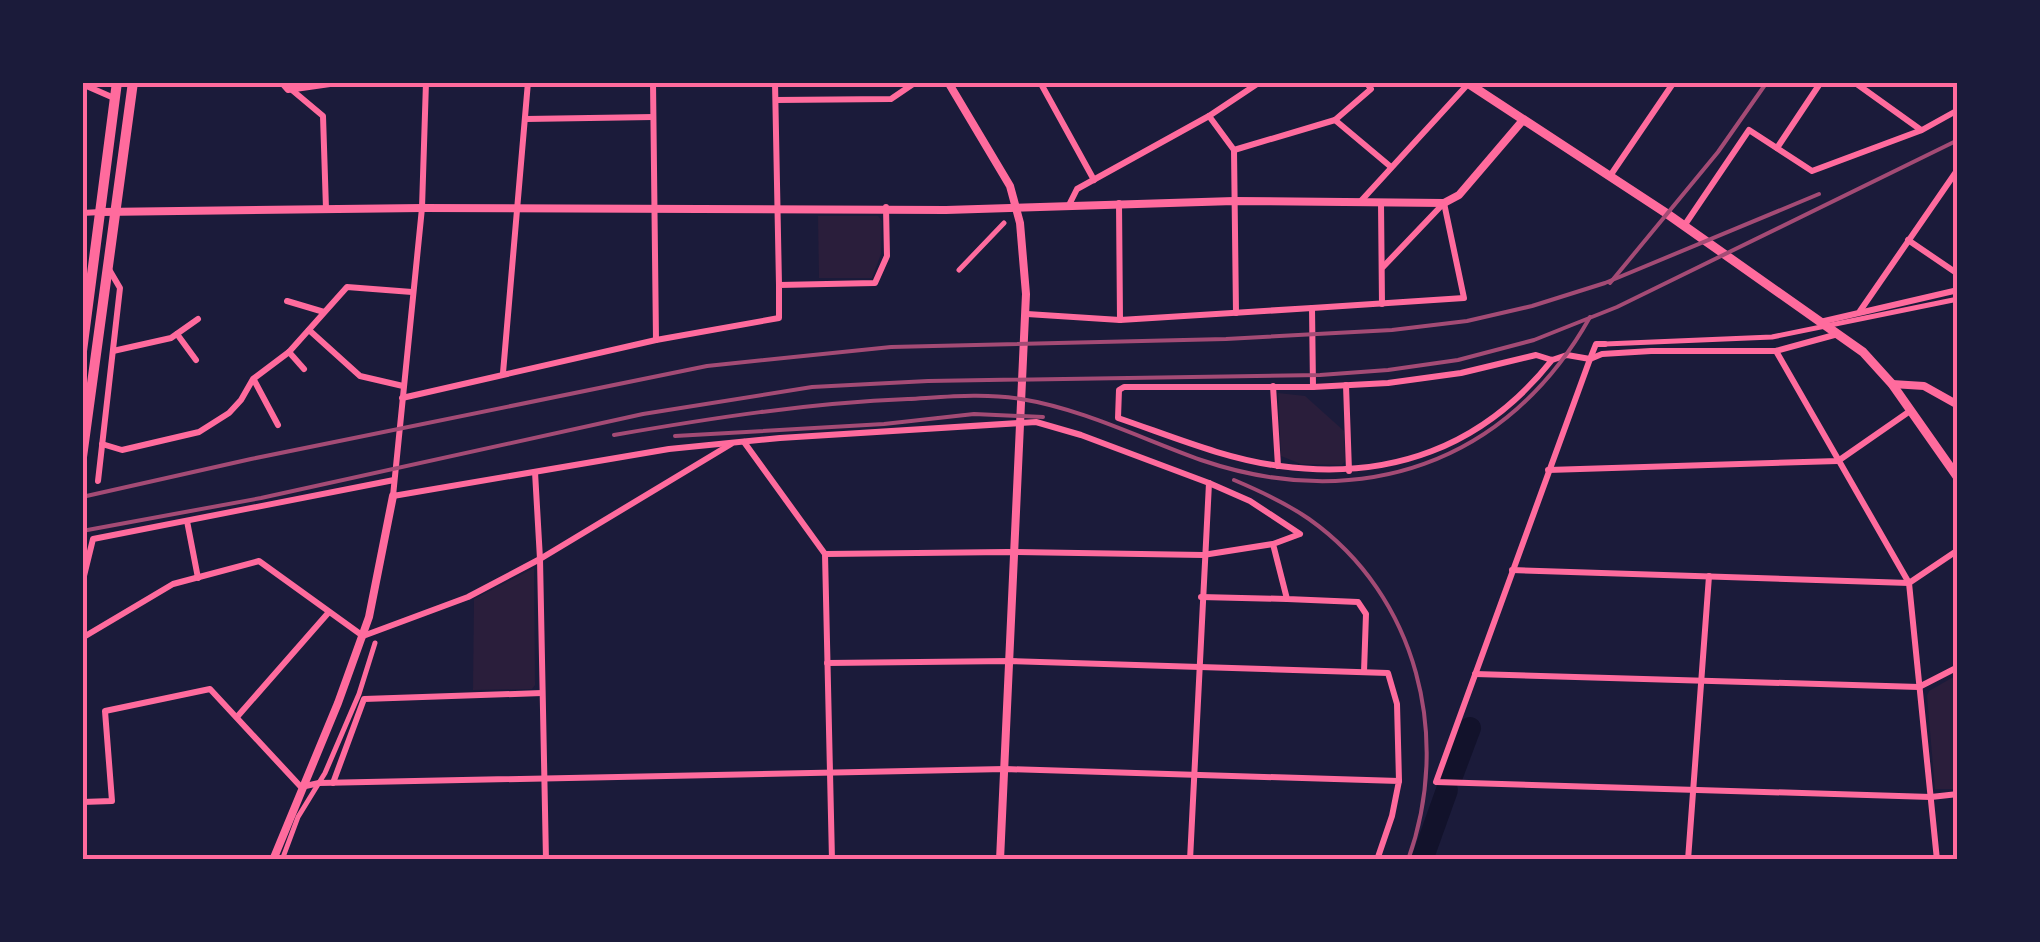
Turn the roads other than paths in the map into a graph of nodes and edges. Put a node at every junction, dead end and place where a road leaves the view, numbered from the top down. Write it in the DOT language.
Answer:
graph roads {
  1 [pos="117,82"];
  2 [pos="134,82"];
  3 [pos="281,82"];
  4 [pos="344,82"];
  5 [pos="426,82"];
  6 [pos="528,82"];
  7 [pos="652,82"];
  8 [pos="775,82"];
  9 [pos="916,82"];
  10 [pos="948,82"];
  11 [pos="1040,82"];
  12 [pos="1260,82"];
  13 [pos="1366,82"];
  14 [pos="1821,82"];
  15 [pos="1854,82"];
  16 [pos="1468,83"];
  17 [pos="1673,83"];
  18 [pos="82,84"];
  19 [pos="292,90"];
  20 [pos="114,98"];
  21 [pos="776,100"];
  22 [pos="1958,110"];
  23 [pos="1209,116"];
  24 [pos="653,117"];
  25 [pos="526,119"];
  26 [pos="1335,120"];
  27 [pos="1523,120"];
  28 [pos="1922,130"];
  29 [pos="1777,148"];
  30 [pos="1234,150"];
  31 [pos="1390,167"];
  32 [pos="1958,169"];
  33 [pos="1610,176"];
  34 [pos="1094,180"];
  35 [pos="1234,201"];
  36 [pos="1119,202"];
  37 [pos="1360,202"];
  38 [pos="1444,203"];
  39 [pos="1382,204"];
  40 [pos="1069,205"];
  41 [pos="1016,206"];
  42 [pos="886,207"];
  43 [pos="422,208"];
  44 [pos="654,208"];
  45 [pos="778,208"];
  46 [pos="326,209"];
  47 [pos="516,210"];
  48 [pos="101,212"];
  49 [pos="82,213"];
  50 [pos="116,213"];
  51 [pos="1004,223"];
  52 [pos="1684,226"];
  53 [pos="1908,240"];
  54 [pos="1382,268"];
  55 [pos="959,270"];
  56 [pos="110,271"];
  57 [pos="1958,274"];
  58 [pos="779,285"];
  59 [pos="1958,290"];
  60 [pos="412,292"];
  61 [pos="87,296"];
  62 [pos="1958,299"];
  63 [pos="287,301"];
  64 [pos="1382,304"];
  65 [pos="1312,308"];
  66 [pos="1860,311"];
  67 [pos="324,312"];
  68 [pos="1236,313"];
  69 [pos="1027,314"];
  70 [pos="198,318"];
  71 [pos="1120,320"];
  72 [pos="1823,325"];
  73 [pos="309,330"];
  74 [pos="178,334"];
  75 [pos="1838,334"];
  76 [pos="656,340"];
  77 [pos="1604,344"];
  78 [pos="113,350"];
  79 [pos="82,351"];
  80 [pos="1776,351"];
  81 [pos="290,352"];
  82 [pos="1590,359"];
  83 [pos="196,360"];
  84 [pos="1552,360"];
  85 [pos="304,370"];
  86 [pos="502,374"];
  87 [pos="253,379"];
  88 [pos="1892,384"];
  89 [pos="1346,385"];
  90 [pos="403,386"];
  91 [pos="1273,386"];
  92 [pos="1313,388"];
  93 [pos="402,398"];
  94 [pos="1958,405"];
  95 [pos="1911,411"];
  96 [pos="1022,423"];
  97 [pos="278,426"];
  98 [pos="744,442"];
  99 [pos="733,443"];
  100 [pos="102,444"];
  101 [pos="82,457"];
  102 [pos="1838,461"];
  103 [pos="1278,466"];
  104 [pos="1548,470"];
  105 [pos="1348,471"];
  106 [pos="535,472"];
  107 [pos="1958,478"];
  108 [pos="394,480"];
  109 [pos="98,481"];
  110 [pos="1208,482"];
  111 [pos="393,496"];
  112 [pos="186,520"];
  113 [pos="1274,544"];
  114 [pos="1958,550"];
  115 [pos="1016,552"];
  116 [pos="825,554"];
  117 [pos="1203,556"];
  118 [pos="540,559"];
  119 [pos="1512,570"];
  120 [pos="1709,576"];
  121 [pos="198,578"];
  122 [pos="82,584"];
  123 [pos="1909,584"];
  124 [pos="1201,597"];
  125 [pos="1286,599"];
  126 [pos="329,612"];
  127 [pos="363,636"];
  128 [pos="82,638"];
  129 [pos="375,642"];
  130 [pos="1010,662"];
  131 [pos="827,663"];
  132 [pos="1198,666"];
  133 [pos="1958,667"];
  134 [pos="1364,672"];
  135 [pos="1476,674"];
  136 [pos="1700,682"];
  137 [pos="1920,687"];
  138 [pos="542,692"];
  139 [pos="237,717"];
  140 [pos="1005,769"];
  141 [pos="829,772"];
  142 [pos="1192,776"];
  143 [pos="546,777"];
  144 [pos="1398,781"];
  145 [pos="319,783"];
  146 [pos="333,783"];
  147 [pos="301,787"];
  148 [pos="1692,790"];
  149 [pos="1958,794"];
  150 [pos="1931,797"];
  151 [pos="82,802"];
  152 [pos="273,860"];
  153 [pos="282,860"];
  154 [pos="546,860"];
  155 [pos="832,860"];
  156 [pos="1000,860"];
  157 [pos="1190,860"];
  158 [pos="1377,860"];
  159 [pos="1688,860"];
  160 [pos="1938,860"];
  1 -- 20 [label="highway"];
  2 -- 50 [label="highway"];
  3 -- 19 [label="street"];
  4 -- 19 [label="street"];
  5 -- 43 [label="street"];
  6 -- 25 [label="street"];
  7 -- 24 [label="street"];
  8 -- 21 [label="street"];
  9 -- 21 [label="street"];
  10 -- 41 [label="street"];
  11 -- 34 [label="street"];
  12 -- 23 [label="street"];
  13 -- 26 [label="street"];
  14 -- 29 [label="street"];
  15 -- 28 [label="street"];
  16 -- 27 [label="main road"];
  16 -- 31 [label="street"];
  17 -- 33 [label="street"];
  18 -- 20 [label="street"];
  19 -- 46 [label="street"];
  20 -- 48 [label="highway"];
  21 -- 45 [label="street"];
  22 -- 28 [label="street"];
  23 -- 30 [label="street"];
  23 -- 34 [label="street"];
  24 -- 25 [label="street"];
  24 -- 44 [label="street"];
  25 -- 47 [label="street"];
  26 -- 30 [label="street"];
  26 -- 31 [label="street"];
  27 -- 33 [label="main road"];
  27 -- 38 [label="street"];
  28 -- 29 [label="street"];
  29 -- 52 [label="street"];
  30 -- 35 [label="street"];
  31 -- 37 [label="street"];
  32 -- 53 [label="street"];
  33 -- 52 [label="main road"];
  34 -- 40 [label="street"];
  35 -- 36 [label="street"];
  35 -- 37 [label="street"];
  35 -- 68 [label="street"];
  36 -- 40 [label="street"];
  36 -- 71 [label="street"];
  37 -- 39 [label="street"];
  38 -- 39 [label="street"];
  38 -- 54 [label="street"];
  38 -- 64 [label="street"];
  39 -- 54 [label="street"];
  40 -- 41 [label="street"];
  41 -- 42 [label="street"];
  41 -- 69 [label="street"];
  42 -- 45 [label="street"];
  42 -- 58 [label="street"];
  43 -- 46 [label="street"];
  43 -- 47 [label="street"];
  43 -- 60 [label="street"];
  44 -- 45 [label="street"];
  44 -- 47 [label="street"];
  44 -- 76 [label="street"];
  45 -- 58 [label="street"];
  46 -- 50 [label="street"];
  47 -- 86 [label="street"];
  48 -- 49 [label="street"];
  48 -- 50 [label="street"];
  48 -- 61 [label="highway"];
  50 -- 56 [label="highway"];
  51 -- 55 [label="street"];
  52 -- 72 [label="main road"];
  53 -- 57 [label="street"];
  53 -- 66 [label="street"];
  54 -- 64 [label="street"];
  56 -- 78 [label="street"];
  56 -- 101 [label="highway"];
  58 -- 76 [label="street"];
  59 -- 66 [label="street"];
  60 -- 67 [label="street"];
  60 -- 90 [label="street"];
  61 -- 79 [label="highway"];
  62 -- 72 [label="street"];
  63 -- 67 [label="street"];
  64 -- 65 [label="street"];
  65 -- 68 [label="street"];
  65 -- 92 [label="street"];
  66 -- 72 [label="street"];
  67 -- 73 [label="street"];
  68 -- 71 [label="street"];
  69 -- 71 [label="street"];
  69 -- 96 [label="street"];
  70 -- 74 [label="street"];
  72 -- 75 [label="main road"];
  72 -- 77 [label="street"];
  73 -- 81 [label="street"];
  73 -- 90 [label="street"];
  74 -- 78 [label="street"];
  74 -- 83 [label="street"];
  75 -- 80 [label="street"];
  75 -- 88 [label="main road"];
  76 -- 86 [label="street"];
  77 -- 82 [label="street"];
  78 -- 100 [label="street"];
  80 -- 82 [label="street"];
  80 -- 102 [label="street"];
  81 -- 85 [label="street"];
  81 -- 87 [label="street"];
  82 -- 84 [label="street"];
  82 -- 104 [label="street"];
  84 -- 89 [label="street"];
  84 -- 105 [label="street"];
  86 -- 93 [label="street"];
  87 -- 97 [label="street"];
  87 -- 100 [label="street"];
  88 -- 94 [label="street"];
  88 -- 95 [label="main road"];
  89 -- 92 [label="street"];
  89 -- 105 [label="street"];
  90 -- 93 [label="street"];
  91 -- 92 [label="street"];
  91 -- 103 [label="street"];
  91 -- 103 [label="street"];
  93 -- 108 [label="street"];
  95 -- 102 [label="street"];
  95 -- 107 [label="main road"];
  96 -- 98 [label="street"];
  96 -- 110 [label="street"];
  96 -- 115 [label="street"];
  98 -- 99 [label="street"];
  98 -- 116 [label="street"];
  99 -- 106 [label="street"];
  99 -- 118 [label="street"];
  100 -- 109 [label="street"];
  102 -- 104 [label="street"];
  102 -- 123 [label="street"];
  103 -- 105 [label="street"];
  104 -- 119 [label="street"];
  106 -- 111 [label="street"];
  106 -- 118 [label="street"];
  108 -- 111 [label="street"];
  108 -- 112 [label="street"];
  110 -- 113 [label="street"];
  110 -- 117 [label="street"];
  111 -- 127 [label="street"];
  112 -- 121 [label="street"];
  112 -- 122 [label="street"];
  113 -- 117 [label="street"];
  113 -- 125 [label="street"];
  114 -- 123 [label="street"];
  115 -- 116 [label="street"];
  115 -- 117 [label="street"];
  115 -- 130 [label="street"];
  116 -- 131 [label="street"];
  117 -- 124 [label="street"];
  118 -- 127 [label="street"];
  118 -- 138 [label="street"];
  119 -- 120 [label="street"];
  119 -- 135 [label="street"];
  120 -- 123 [label="street"];
  120 -- 136 [label="street"];
  121 -- 126 [label="street"];
  121 -- 128 [label="street"];
  123 -- 137 [label="street"];
  124 -- 125 [label="street"];
  124 -- 132 [label="street"];
  125 -- 134 [label="street"];
  126 -- 127 [label="street"];
  126 -- 139 [label="street"];
  127 -- 147 [label="street"];
  129 -- 145 [label="street"];
  130 -- 131 [label="street"];
  130 -- 132 [label="street"];
  130 -- 140 [label="street"];
  131 -- 141 [label="street"];
  132 -- 134 [label="street"];
  132 -- 142 [label="street"];
  133 -- 137 [label="street"];
  134 -- 144 [label="street"];
  135 -- 136 [label="street"];
  135 -- 148 [label="street"];
  136 -- 137 [label="street"];
  136 -- 148 [label="street"];
  137 -- 150 [label="street"];
  138 -- 143 [label="street"];
  138 -- 146 [label="street"];
  139 -- 147 [label="street"];
  139 -- 151 [label="street"];
  140 -- 141 [label="street"];
  140 -- 142 [label="street"];
  140 -- 156 [label="street"];
  141 -- 143 [label="street"];
  141 -- 155 [label="street"];
  142 -- 144 [label="street"];
  142 -- 157 [label="street"];
  143 -- 146 [label="street"];
  143 -- 154 [label="street"];
  144 -- 158 [label="street"];
  145 -- 146 [label="street"];
  145 -- 147 [label="street"];
  145 -- 153 [label="street"];
  147 -- 152 [label="street"];
  148 -- 150 [label="street"];
  148 -- 159 [label="street"];
  149 -- 150 [label="street"];
  150 -- 160 [label="street"];
}
